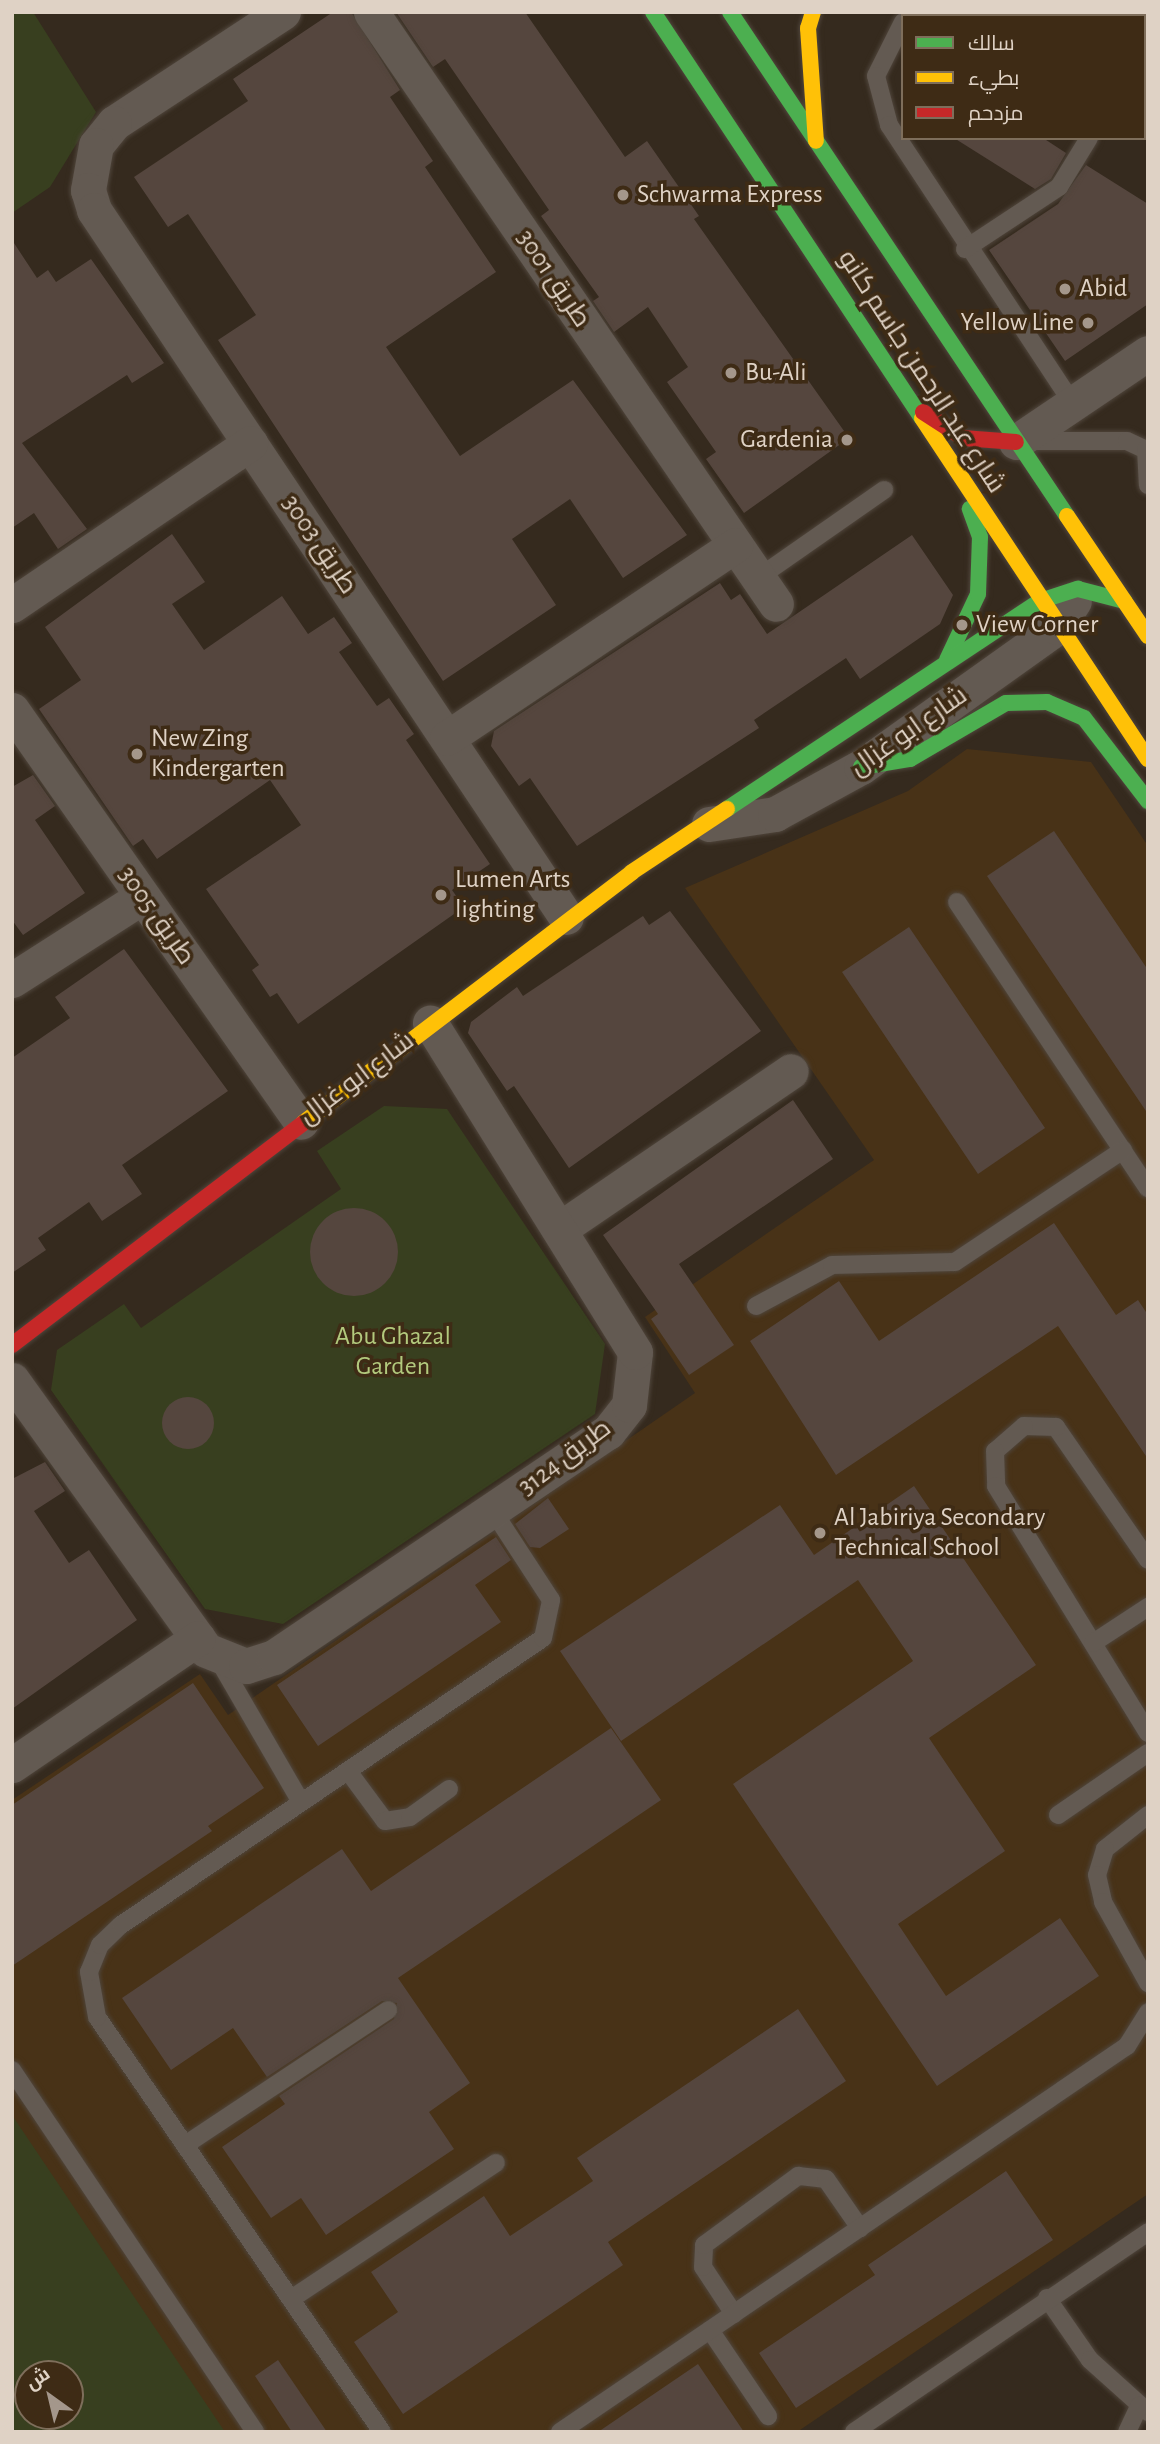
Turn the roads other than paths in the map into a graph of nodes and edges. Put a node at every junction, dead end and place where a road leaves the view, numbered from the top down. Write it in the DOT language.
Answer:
graph roads {
  1 [pos="371,12"];
  2 [pos="653,12"];
  3 [pos="730,12"];
  4 [pos="813,12"];
  5 [pos="262,18"];
  6 [pos="901,25"];
  7 [pos="901,139"];
  8 [pos="901,140"];
  9 [pos="1088,140"];
  10 [pos="816,143"];
  11 [pos="965,249"];
  12 [pos="1148,354"];
  13 [pos="1072,403"];
  14 [pos="919,409"];
  15 [pos="1016,442"];
  16 [pos="250,443"];
  17 [pos="1147,450"];
  18 [pos="960,478"];
  19 [pos="1148,485"];
  20 [pos="884,490"];
  21 [pos="1086,544"];
  22 [pos="735,545"];
  23 [pos="1079,589"];
  24 [pos="767,591"];
  25 [pos="1124,601"];
  26 [pos="12,605"];
  27 [pos="1049,614"];
  28 [pos="1148,636"];
  29 [pos="941,669"];
  30 [pos="12,710"];
  31 [pos="447,738"];
  32 [pos="1148,759"];
  33 [pos="861,767"];
  34 [pos="1148,801"];
  35 [pos="709,824"];
  36 [pos="142,897"];
  37 [pos="957,902"];
  38 [pos="566,917"];
  39 [pos="12,979"];
  40 [pos="430,1023"];
  41 [pos="791,1071"];
  42 [pos="301,1122"];
  43 [pos="1123,1150"];
  44 [pos="1148,1188"];
  45 [pos="561,1228"];
  46 [pos="756,1306"];
  47 [pos="12,1345"];
  48 [pos="12,1380"];
  49 [pos="493,1511"];
  50 [pos="1148,1560"];
  51 [pos="1148,1607"];
  52 [pos="1093,1643"];
  53 [pos="208,1649"];
  54 [pos="1148,1733"];
  55 [pos="1148,1753"];
  56 [pos="12,1765"];
  57 [pos="348,1771"];
  58 [pos="450,1789"];
  59 [pos="301,1802"];
  60 [pos="1058,1815"];
  61 [pos="1148,1815"];
  62 [pos="1148,1983"];
  63 [pos="388,2010"];
  64 [pos="1148,2012"];
  65 [pos="12,2070"];
  66 [pos="185,2145"];
  67 [pos="496,2163"];
  68 [pos="860,2228"];
  69 [pos="1148,2232"];
  70 [pos="1047,2298"];
  71 [pos="291,2299"];
  72 [pos="734,2314"];
  73 [pos="710,2330"];
  74 [pos="1143,2409"];
  75 [pos="768,2416"];
  76 [pos="255,2432"];
  77 [pos="382,2432"];
  78 [pos="561,2432"];
  79 [pos="854,2432"];
  80 [pos="1126,2432"];
  1 -- 22 [label="street, طريق 3001"];
  2 -- 14 [label="main road, شارع عبد الرحمن جاسم كانو"];
  3 -- 10 [label="main road, شارع عبد الرحمن جاسم كانو"];
  4 -- 10 [label="main road"];
  5 -- 16 [label="street, طريق 3003"];
  6 -- 7 [label="lane"];
  8 -- 11 [label="lane"];
  9 -- 11 [label="lane"];
  10 -- 15 [label="main road, شارع عبد الرحمن جاسم كانو"];
  11 -- 13 [label="lane"];
  12 -- 13 [label="street"];
  13 -- 15 [label="street"];
  14 -- 15 [label="main road"];
  14 -- 18 [label="main road, شارع عبد الرحمن جاسم كانو"];
  15 -- 17 [label="lane"];
  15 -- 21 [label="main road, شارع عبد الرحمن جاسم كانو"];
  16 -- 26 [label="street"];
  16 -- 31 [label="street, طريق 3003"];
  17 -- 19 [label="lane"];
  18 -- 27 [label="main road, شارع عبد الرحمن جاسم كانو"];
  18 -- 29 [label="main road"];
  20 -- 24 [label="lane"];
  21 -- 23 [label="street, شارع ابو غزال"];
  21 -- 25 [label="main road, شارع عبد الرحمن جاسم كانو"];
  22 -- 24 [label="street, طريق 3001"];
  22 -- 31 [label="street"];
  23 -- 25 [label="main road"];
  23 -- 27 [label="street, شارع ابو غزال"];
  25 -- 28 [label="main road, شارع عبد الرحمن جاسم كانو"];
  27 -- 29 [label="main road, شارع ابو غزال"];
  27 -- 32 [label="main road, شارع عبد الرحمن جاسم كانو"];
  27 -- 33 [label="street, شارع ابو غزال"];
  29 -- 35 [label="main road, شارع ابو غزال"];
  30 -- 36 [label="street, طريق 3005"];
  31 -- 38 [label="street, طريق 3003"];
  33 -- 34 [label="main road"];
  33 -- 35 [label="street, شارع ابو غزال"];
  35 -- 38 [label="main road, شارع ابو غزال"];
  36 -- 39 [label="street"];
  36 -- 42 [label="street, طريق 3005"];
  37 -- 43 [label="lane"];
  38 -- 40 [label="main road, شارع ابو غزال"];
  40 -- 42 [label="main road, شارع ابو غزال"];
  40 -- 45 [label="street, طريق 3124"];
  41 -- 45 [label="street"];
  42 -- 47 [label="main road, شارع ابو غزال"];
  43 -- 44 [label="lane"];
  43 -- 46 [label="lane"];
  45 -- 49 [label="street, طريق 3124"];
  48 -- 53 [label="street"];
  49 -- 53 [label="street, طريق 3124"];
  49 -- 57 [label="lane"];
  50 -- 52 [label="lane"];
  51 -- 52 [label="lane"];
  52 -- 54 [label="lane"];
  53 -- 56 [label="street"];
  53 -- 59 [label="lane"];
  55 -- 60 [label="lane"];
  57 -- 58 [label="lane"];
  57 -- 59 [label="lane"];
  59 -- 66 [label="lane"];
  61 -- 62 [label="lane"];
  63 -- 66 [label="lane"];
  64 -- 68 [label="lane"];
  65 -- 76 [label="lane"];
  66 -- 71 [label="lane"];
  67 -- 71 [label="lane"];
  68 -- 72 [label="lane"];
  68 -- 72 [label="lane"];
  69 -- 70 [label="lane"];
  70 -- 74 [label="lane"];
  70 -- 79 [label="lane"];
  71 -- 77 [label="lane"];
  72 -- 73 [label="lane"];
  73 -- 75 [label="lane"];
  73 -- 78 [label="lane"];
  74 -- 80 [label="lane"];
}
